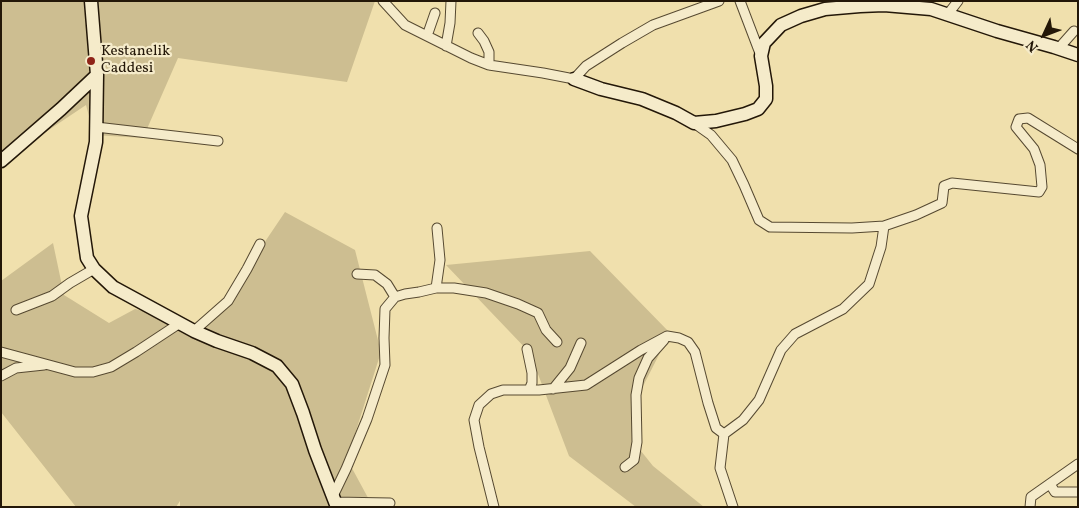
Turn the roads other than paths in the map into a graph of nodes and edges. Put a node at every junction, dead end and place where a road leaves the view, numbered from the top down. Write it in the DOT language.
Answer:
graph roads {
  1 [pos="91,1"];
  2 [pos="383,1"];
  3 [pos="451,1"];
  4 [pos="719,1"];
  5 [pos="740,1"];
  6 [pos="958,1"];
  7 [pos="436,13"];
  8 [pos="948,14"];
  9 [pos="1074,31"];
  10 [pos="478,33"];
  11 [pos="427,36"];
  12 [pos="446,46"];
  13 [pos="1058,49"];
  14 [pos="1078,55"];
  15 [pos="761,56"];
  16 [pos="490,65"];
  17 [pos="97,75"];
  18 [pos="574,80"];
  19 [pos="694,123"];
  20 [pos="96,127"];
  21 [pos="218,141"];
  22 [pos="1077,149"];
  23 [pos="1,160"];
  24 [pos="884,226"];
  25 [pos="437,228"];
  26 [pos="260,244"];
  27 [pos="94,269"];
  28 [pos="358,274"];
  29 [pos="436,288"];
  30 [pos="395,297"];
  31 [pos="16,310"];
  32 [pos="180,324"];
  33 [pos="194,331"];
  34 [pos="667,336"];
  35 [pos="557,342"];
  36 [pos="581,344"];
  37 [pos="527,349"];
  38 [pos="1,352"];
  39 [pos="51,364"];
  40 [pos="1,376"];
  41 [pos="553,389"];
  42 [pos="529,390"];
  43 [pos="724,434"];
  44 [pos="1078,464"];
  45 [pos="625,467"];
  46 [pos="1050,484"];
  47 [pos="1078,492"];
  48 [pos="335,502"];
  49 [pos="390,503"];
  50 [pos="494,507"];
  51 [pos="733,507"];
  52 [pos="1030,507"];
  1 -- 17 [label="street"];
  2 -- 11 [label="street"];
  3 -- 12 [label="street"];
  4 -- 18 [label="street"];
  5 -- 15 [label="street"];
  6 -- 8 [label="street"];
  7 -- 11 [label="street"];
  8 -- 13 [label="street"];
  8 -- 15 [label="street"];
  9 -- 13 [label="street"];
  10 -- 16 [label="street"];
  11 -- 12 [label="street"];
  12 -- 16 [label="street"];
  13 -- 14 [label="street"];
  15 -- 19 [label="street"];
  16 -- 18 [label="street"];
  17 -- 20 [label="street"];
  17 -- 23 [label="street"];
  18 -- 19 [label="street"];
  19 -- 24 [label="street"];
  20 -- 21 [label="street"];
  20 -- 27 [label="street"];
  22 -- 24 [label="street"];
  24 -- 43 [label="street"];
  25 -- 29 [label="street"];
  26 -- 33 [label="street"];
  27 -- 31 [label="street"];
  27 -- 32 [label="street"];
  28 -- 30 [label="street"];
  29 -- 30 [label="street"];
  29 -- 35 [label="street"];
  30 -- 48 [label="street"];
  32 -- 33 [label="street"];
  32 -- 39 [label="street"];
  33 -- 48 [label="street"];
  34 -- 41 [label="street"];
  34 -- 43 [label="street"];
  34 -- 45 [label="street"];
  36 -- 41 [label="street"];
  37 -- 42 [label="street"];
  38 -- 39 [label="street"];
  39 -- 40 [label="street"];
  41 -- 42 [label="street"];
  42 -- 50 [label="street"];
  43 -- 51 [label="street"];
  44 -- 46 [label="street"];
  46 -- 47 [label="street"];
  46 -- 52 [label="street"];
  48 -- 49 [label="street"];
}
